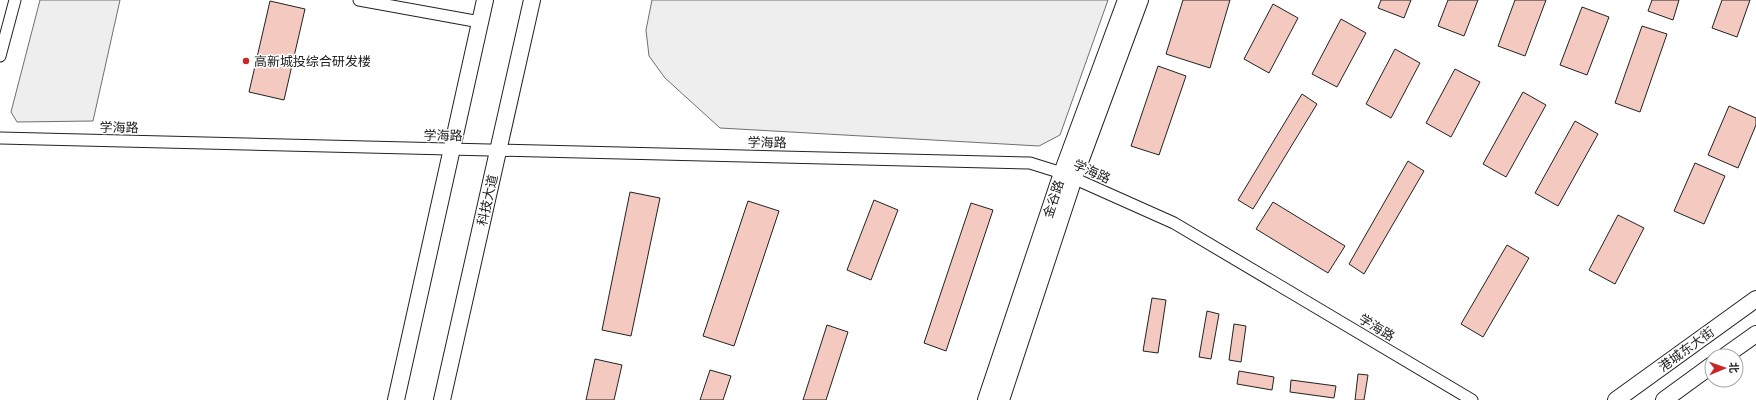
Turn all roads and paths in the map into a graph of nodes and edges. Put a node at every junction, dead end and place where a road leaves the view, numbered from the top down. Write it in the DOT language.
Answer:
graph roads {
  1 [pos="15,0"];
  2 [pos="359,0"];
  3 [pos="485,0"];
  4 [pos="532,0"];
  5 [pos="1126,0"];
  6 [pos="1140,0"];
  7 [pos="480,22"];
  8 [pos="0,56"];
  9 [pos="0,138"];
  10 [pos="452,149"];
  11 [pos="498,149"];
  12 [pos="1068,176"];
  13 [pos="1756,299"];
  14 [pos="1756,334"];
  15 [pos="1736,348"];
  16 [pos="1704,371"];
  17 [pos="396,400"];
  18 [pos="442,400"];
  19 [pos="986,400"];
  20 [pos="1001,400"];
  21 [pos="1472,400"];
  22 [pos="1616,400"];
  23 [pos="1664,400"];
  1 -- 8 [label="street"];
  2 -- 7 [label="street"];
  3 -- 7 [label="main road"];
  4 -- 11 [label="main road, 科技大道"];
  5 -- 12 [label="main road, 金谷路"];
  6 -- 12 [label="main road, 金谷路"];
  7 -- 10 [label="main road"];
  9 -- 10 [label="street, 学海路"];
  10 -- 11 [label="street, 学海路"];
  10 -- 17 [label="main road"];
  11 -- 12 [label="street, 学海路"];
  11 -- 18 [label="main road, 科技大道"];
  12 -- 19 [label="main road, 金谷路"];
  12 -- 20 [label="main road, 金谷路"];
  12 -- 21 [label="street, 学海路"];
  13 -- 22 [label="main road, 港城东大街"];
  14 -- 15 [label="main road"];
  16 -- 23 [label="main road"];
}
